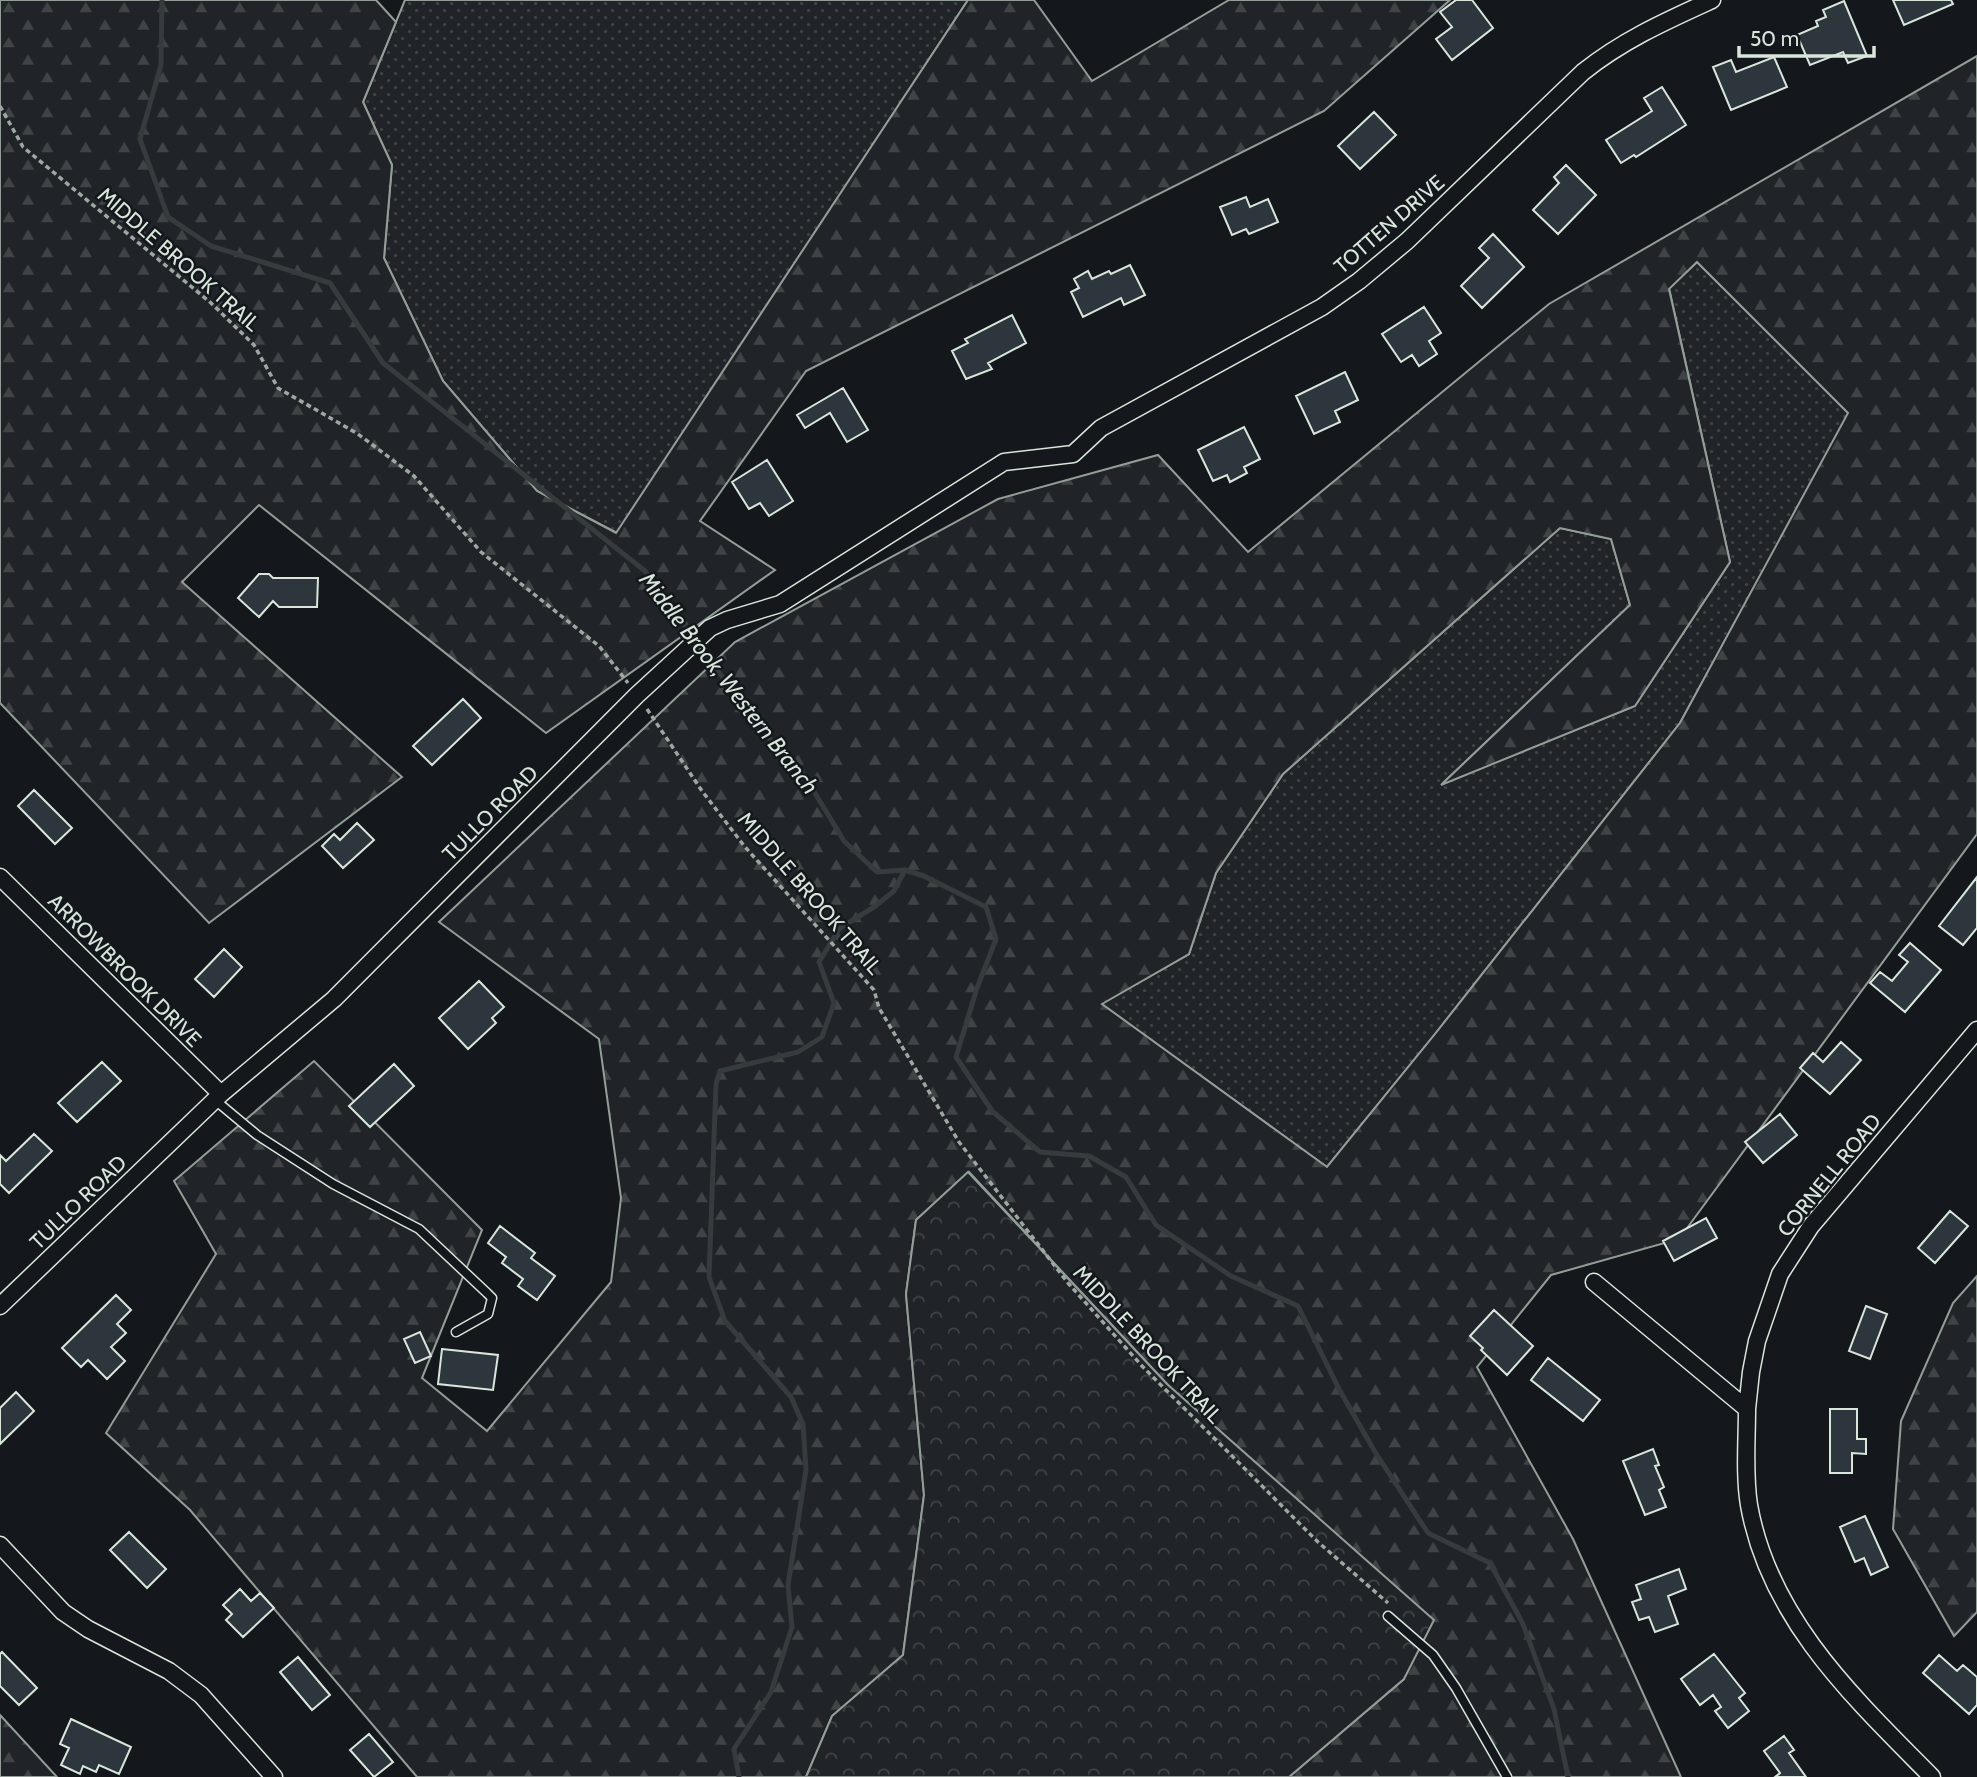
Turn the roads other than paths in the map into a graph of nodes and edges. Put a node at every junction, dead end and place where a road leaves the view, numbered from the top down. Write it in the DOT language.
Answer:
graph roads {
  1 [pos="1712,0"];
  2 [pos="1073,454"];
  3 [pos="0,877"];
  4 [pos="1977,1030"];
  5 [pos="218,1097"];
  6 [pos="1594,1282"];
  7 [pos="0,1306"];
  8 [pos="456,1332"];
  9 [pos="1747,1409"];
  10 [pos="0,1545"];
  11 [pos="1388,1616"];
  12 [pos="274,1777"];
  13 [pos="1507,1777"];
  14 [pos="1932,1777"];
  1 -- 2 [label="street, TOTTEN DRIVE"];
  2 -- 5 [label="street, TULLO ROAD"];
  3 -- 5 [label="street, ARROWBROOK DRIVE"];
  4 -- 9 [label="street, CORNELL ROAD"];
  5 -- 7 [label="street, TULLO ROAD"];
  5 -- 8 [label="lane"];
  6 -- 9 [label="street"];
  9 -- 14 [label="street, CORNELL ROAD"];
  10 -- 12 [label="street"];
  11 -- 13 [label="lane"];
}
